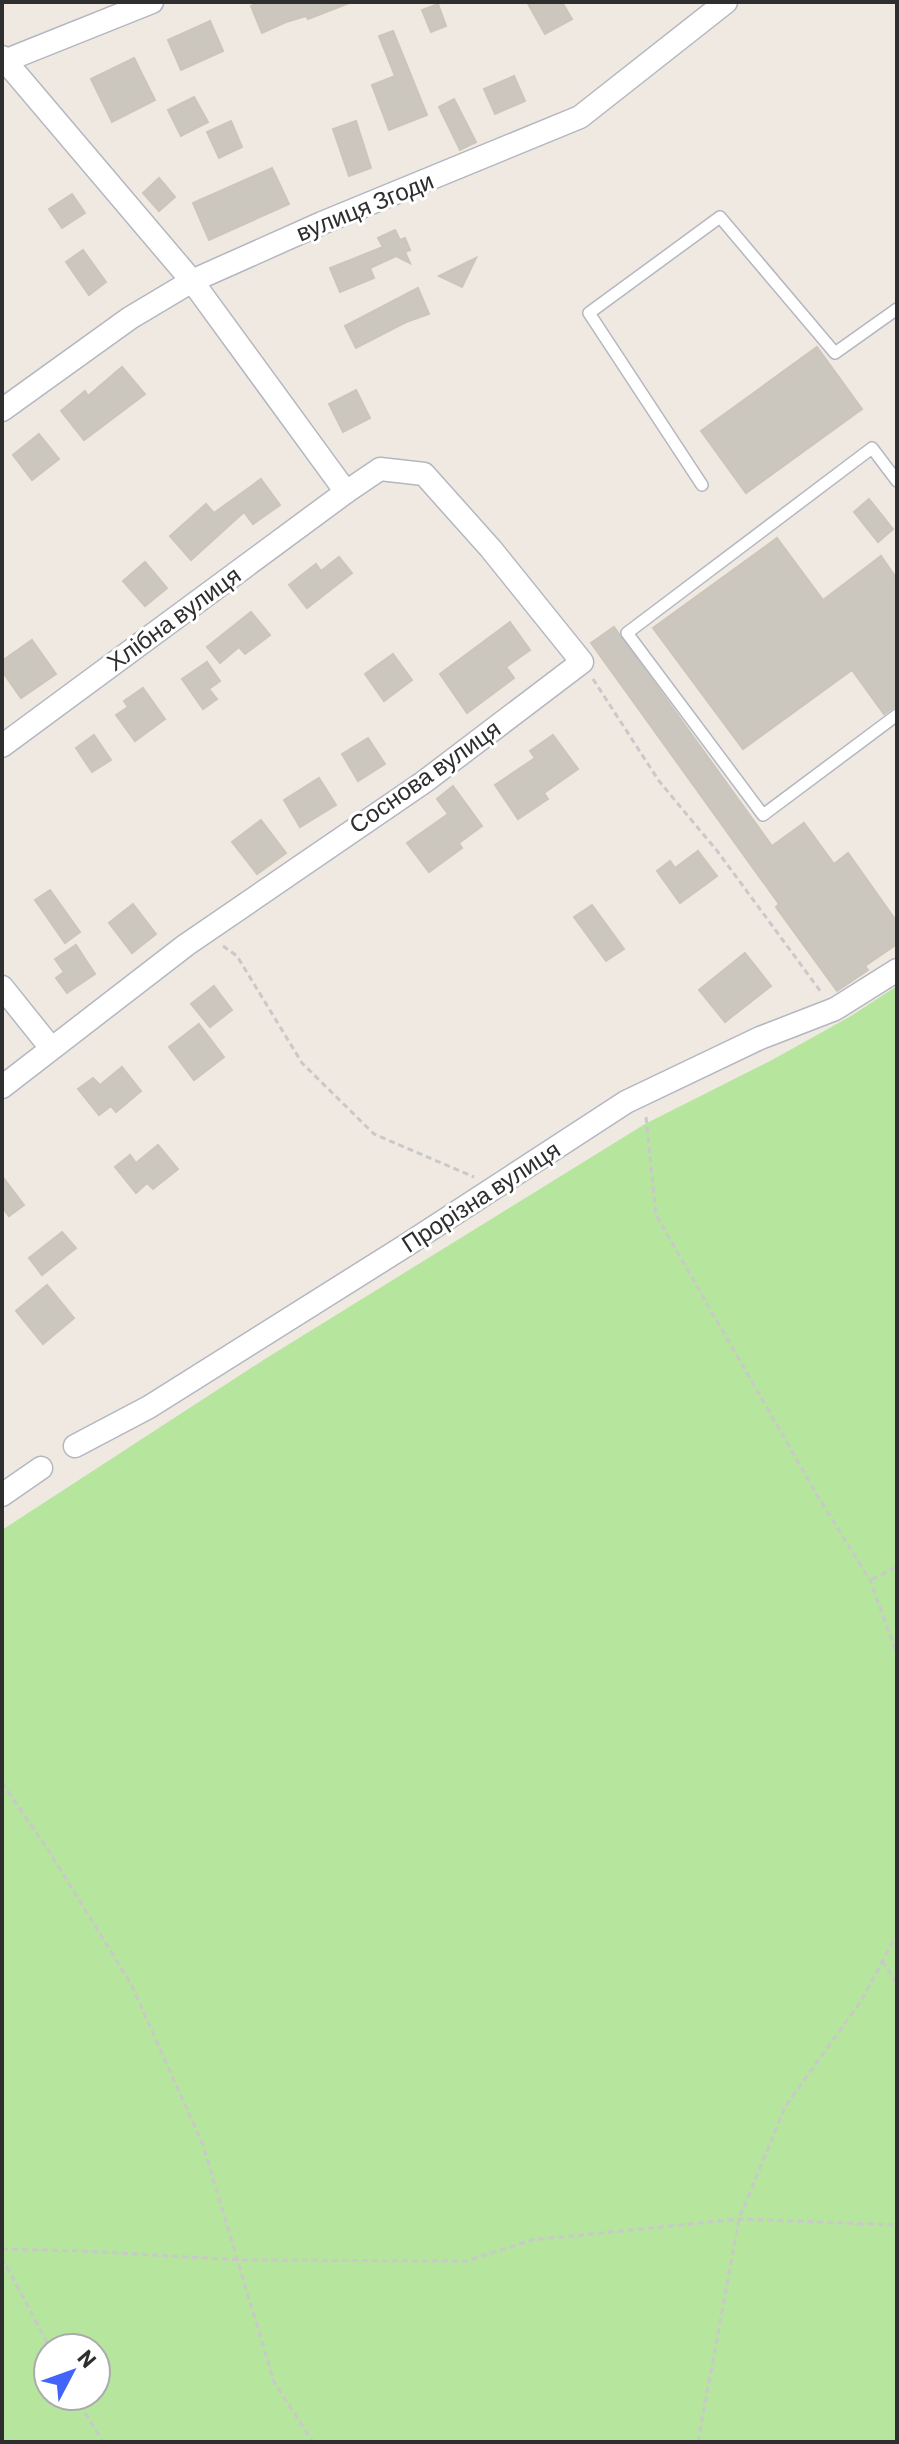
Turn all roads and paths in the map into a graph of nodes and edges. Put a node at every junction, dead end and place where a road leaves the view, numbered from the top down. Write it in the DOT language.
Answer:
graph roads {
  1 [pos="152,2"];
  2 [pos="726,2"];
  3 [pos="3,59"];
  4 [pos="192,281"];
  5 [pos="897,309"];
  6 [pos="2,410"];
  7 [pos="897,481"];
  8 [pos="702,485"];
  9 [pos="346,492"];
  10 [pos="582,662"];
  11 [pos="897,715"];
  12 [pos="2,746"];
  13 [pos="203,932"];
  14 [pos="897,970"];
  15 [pos="2,987"];
  16 [pos="835,1009"];
  17 [pos="51,1048"];
  18 [pos="2,1087"];
  19 [pos="644,1092"];
  20 [pos="496,1187"];
  21 [pos="75,1446"];
  22 [pos="41,1468"];
  23 [pos="2,1495"];
  24 [pos="897,1567"];
  25 [pos="870,1580"];
  26 [pos="897,1654"];
  27 [pos="2,1783"];
  28 [pos="897,1934"];
  29 [pos="882,1961"];
  30 [pos="897,1983"];
  31 [pos="739,2219"];
  32 [pos="897,2225"];
  33 [pos="2,2249"];
  34 [pos="2,2258"];
  35 [pos="240,2260"];
  36 [pos="41,2332"];
  37 [pos="85,2412"];
  38 [pos="103,2442"];
  39 [pos="313,2442"];
  40 [pos="698,2442"];
  1 -- 3 [label="street"];
  2 -- 4 [label="street, вулиця Згоди"];
  3 -- 4 [label="street"];
  4 -- 6 [label="street, вулиця Згоди"];
  4 -- 9 [label="street"];
  5 -- 8 [label="lane"];
  7 -- 11 [label="lane"];
  9 -- 10 [label="street"];
  9 -- 12 [label="street, Хлібна вулиця"];
  10 -- 13 [label="street, Соснова вулиця"];
  10 -- 16 [label="path"];
  13 -- 17 [label="street, Соснова вулиця"];
  13 -- 20 [label="path"];
  14 -- 16 [label="street, Прорізна вулиця"];
  15 -- 17 [label="street"];
  16 -- 19 [label="street, Прорізна вулиця"];
  17 -- 18 [label="street, Соснова вулиця"];
  19 -- 20 [label="street, Прорізна вулиця"];
  19 -- 25 [label="path"];
  20 -- 21 [label="street, Прорізна вулиця"];
  22 -- 23 [label="street"];
  24 -- 25 [label="path"];
  25 -- 26 [label="path"];
  27 -- 35 [label="path"];
  28 -- 29 [label="path"];
  29 -- 30 [label="path"];
  29 -- 31 [label="path"];
  31 -- 32 [label="path"];
  31 -- 35 [label="path"];
  31 -- 40 [label="path"];
  33 -- 35 [label="path"];
  34 -- 36 [label="path"];
  35 -- 39 [label="path"];
  37 -- 38 [label="path"];
}
